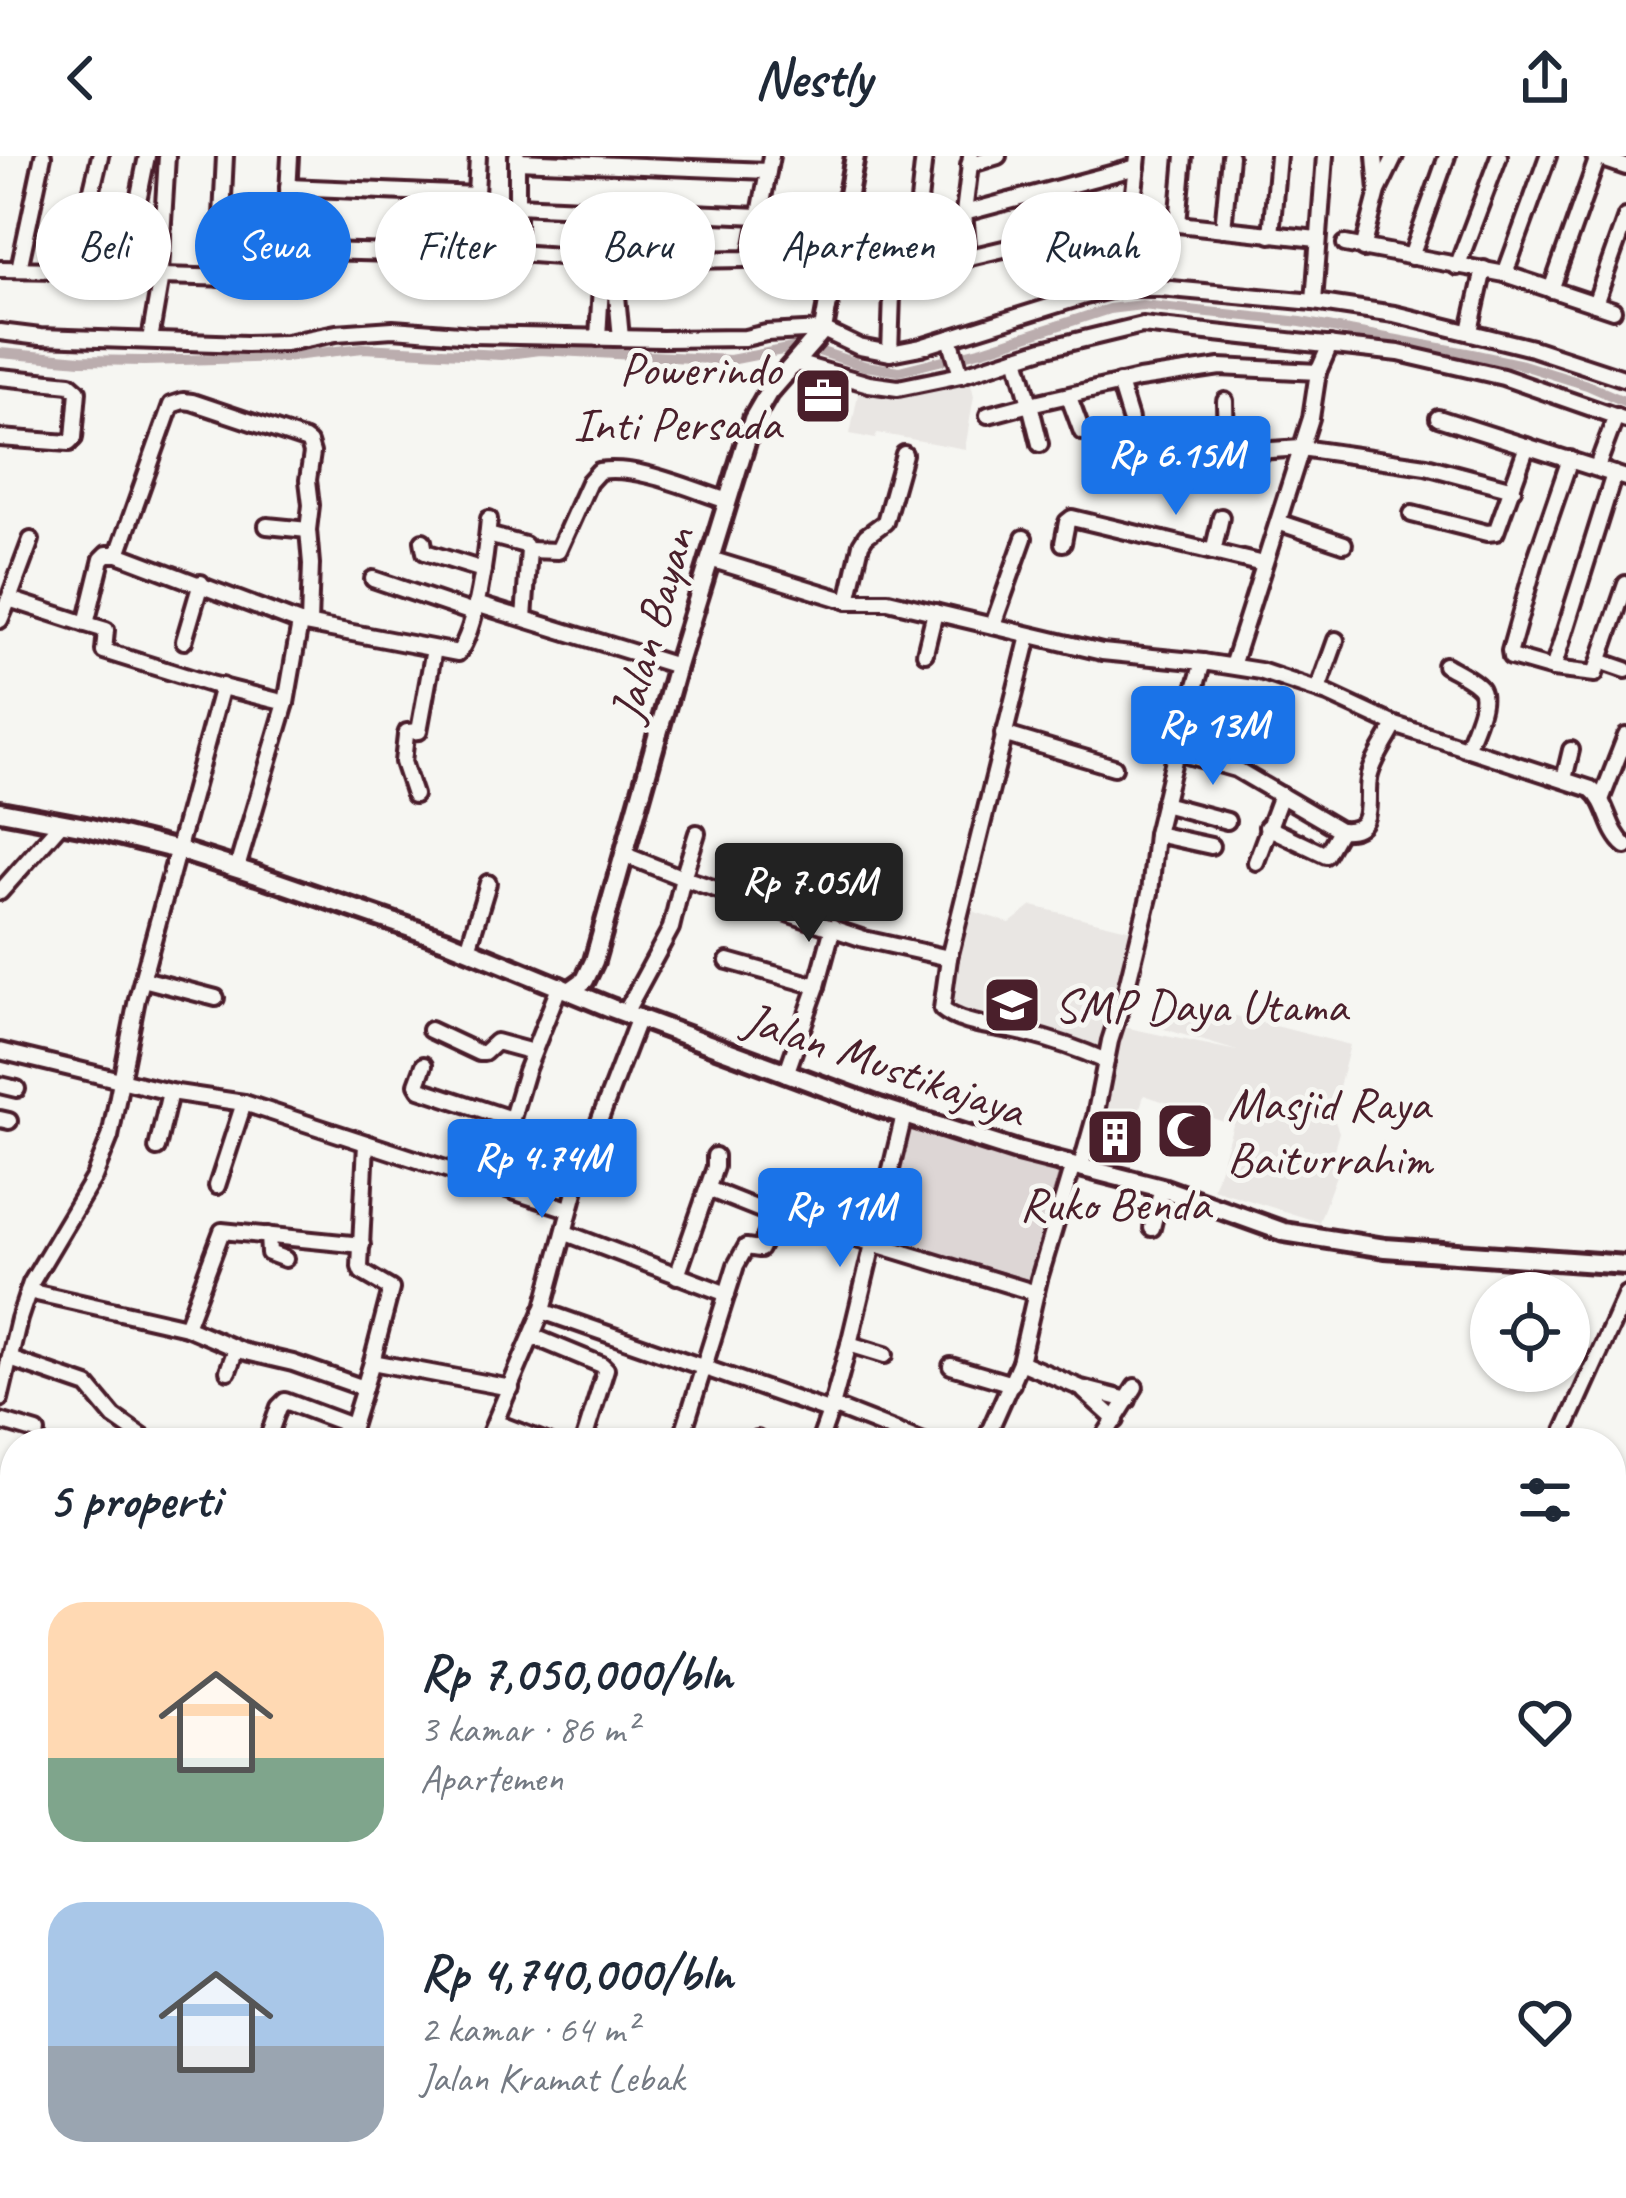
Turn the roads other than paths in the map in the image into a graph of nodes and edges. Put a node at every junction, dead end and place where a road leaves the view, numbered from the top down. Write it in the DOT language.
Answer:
graph roads {
  1 [pos="43,156"];
  2 [pos="100,156"];
  3 [pos="147,156"];
  4 [pos="167,156"];
  5 [pos="225,156"];
  6 [pos="290,156"];
  7 [pos="478,156"];
  8 [pos="855,156"];
  9 [pos="924,156"];
  10 [pos="998,156"];
  11 [pos="1184,156"];
  12 [pos="1230,156"];
  13 [pos="1278,156"];
  14 [pos="1324,156"];
  15 [pos="1376,156"];
  16 [pos="1395,156"];
  17 [pos="1448,156"];
  18 [pos="1499,156"];
  19 [pos="1548,156"];
  20 [pos="1596,157"];
  21 [pos="517,159"];
  22 [pos="970,160"];
  23 [pos="1137,161"];
  24 [pos="769,163"];
  25 [pos="1626,166"];
  26 [pos="288,187"];
  27 [pos="1378,191"];
  28 [pos="91,192"];
  29 [pos="140,192"];
  30 [pos="165,192"];
  31 [pos="223,192"];
  32 [pos="288,192"];
  33 [pos="406,192"];
  34 [pos="477,192"];
  35 [pos="516,192"];
  36 [pos="966,192"];
  37 [pos="1134,192"];
  38 [pos="1181,192"];
  39 [pos="536,207"];
  40 [pos="977,209"];
  41 [pos="739,215"];
  42 [pos="1626,217"];
  43 [pos="1181,224"];
  44 [pos="1223,229"];
  45 [pos="1271,235"];
  46 [pos="1317,239"];
  47 [pos="1345,244"];
  48 [pos="1364,249"];
  49 [pos="1411,257"];
  50 [pos="1457,267"];
  51 [pos="0,269"];
  52 [pos="19,269"];
  53 [pos="36,269"];
  54 [pos="1484,269"];
  55 [pos="1505,274"];
  56 [pos="1552,290"];
  57 [pos="156,300"];
  58 [pos="606,300"];
  59 [pos="612,300"];
  60 [pos="1313,302"];
  61 [pos="1595,304"];
  62 [pos="1613,310"];
  63 [pos="1470,331"];
  64 [pos="0,332"];
  65 [pos="818,336"];
  66 [pos="598,338"];
  67 [pos="621,338"];
  68 [pos="150,340"];
  69 [pos="951,343"];
  70 [pos="1330,345"];
  71 [pos="890,353"];
  72 [pos="1017,357"];
  73 [pos="798,360"];
  74 [pos="960,370"];
  75 [pos="1318,372"];
  76 [pos="0,377"];
  77 [pos="1626,379"];
  78 [pos="1119,383"];
  79 [pos="1069,397"];
  80 [pos="1225,401"];
  81 [pos="1030,404"];
  82 [pos="988,415"];
  83 [pos="1438,418"];
  84 [pos="1621,418"];
  85 [pos="1130,419"];
  86 [pos="1082,432"];
  87 [pos="0,438"];
  88 [pos="1040,444"];
  89 [pos="1528,446"];
  90 [pos="1300,448"];
  91 [pos="904,454"];
  92 [pos="1570,459"];
  93 [pos="1597,467"];
  94 [pos="1620,476"];
  95 [pos="1513,489"];
  96 [pos="728,501"];
  97 [pos="1412,514"];
  98 [pos="1221,517"];
  99 [pos="1278,522"];
  100 [pos="267,526"];
  101 [pos="308,530"];
  102 [pos="1024,538"];
  103 [pos="31,540"];
  104 [pos="423,541"];
  105 [pos="1063,543"];
  106 [pos="1343,544"];
  107 [pos="525,545"];
  108 [pos="1213,553"];
  109 [pos="118,554"];
  110 [pos="710,559"];
  111 [pos="1263,564"];
  112 [pos="483,570"];
  113 [pos="373,579"];
  114 [pos="201,583"];
  115 [pos="1626,584"];
  116 [pos="6,599"];
  117 [pos="848,602"];
  118 [pos="474,609"];
  119 [pos="935,613"];
  120 [pos="524,618"];
  121 [pos="0,620"];
  122 [pos="86,624"];
  123 [pos="304,624"];
  124 [pos="993,626"];
  125 [pos="1029,636"];
  126 [pos="1336,640"];
  127 [pos="184,641"];
  128 [pos="434,649"];
  129 [pos="925,653"];
  130 [pos="1600,661"];
  131 [pos="1204,662"];
  132 [pos="1444,665"];
  133 [pos="677,666"];
  134 [pos="1232,666"];
  135 [pos="1553,669"];
  136 [pos="1626,670"];
  137 [pos="222,686"];
  138 [pos="1318,690"];
  139 [pos="286,703"];
  140 [pos="1625,718"];
  141 [pos="1395,725"];
  142 [pos="1003,734"];
  143 [pos="1625,737"];
  144 [pos="1466,748"];
  145 [pos="1571,750"];
  146 [pos="1176,752"];
  147 [pos="1114,767"];
  148 [pos="1564,779"];
  149 [pos="414,795"];
  150 [pos="1281,795"];
  151 [pos="1601,800"];
  152 [pos="1163,804"];
  153 [pos="0,812"];
  154 [pos="1227,821"];
  155 [pos="61,823"];
  156 [pos="1267,827"];
  157 [pos="1340,830"];
  158 [pos="697,833"];
  159 [pos="1156,834"];
  160 [pos="1211,846"];
  161 [pos="1626,846"];
  162 [pos="178,850"];
  163 [pos="625,855"];
  164 [pos="1256,862"];
  165 [pos="237,868"];
  166 [pos="683,878"];
  167 [pos="488,883"];
  168 [pos="0,892"];
  169 [pos="833,927"];
  170 [pos="468,950"];
  171 [pos="949,958"];
  172 [pos="728,961"];
  173 [pos="594,962"];
  174 [pos="143,979"];
  175 [pos="817,986"];
  176 [pos="565,987"];
  177 [pos="216,998"];
  178 [pos="625,1013"];
  179 [pos="430,1030"];
  180 [pos="0,1051"];
  181 [pos="532,1052"];
  182 [pos="1106,1061"];
  183 [pos="424,1065"];
  184 [pos="786,1074"];
  185 [pos="123,1081"];
  186 [pos="0,1085"];
  187 [pos="17,1089"];
  188 [pos="170,1092"];
  189 [pos="244,1103"];
  190 [pos="904,1115"];
  191 [pos="511,1119"];
  192 [pos="366,1143"];
  193 [pos="157,1148"];
  194 [pos="715,1156"];
  195 [pos="1077,1166"];
  196 [pos="493,1182"];
  197 [pos="217,1186"];
  198 [pos="1162,1188"];
  199 [pos="708,1189"];
  200 [pos="568,1209"];
  201 [pos="775,1216"];
  202 [pos="1152,1228"];
  203 [pos="566,1233"];
  204 [pos="268,1235"];
  205 [pos="872,1243"];
  206 [pos="362,1246"];
  207 [pos="285,1259"];
  208 [pos="1626,1265"];
  209 [pos="677,1276"];
  210 [pos="28,1291"];
  211 [pos="1036,1293"];
  212 [pos="727,1294"];
  213 [pos="1626,1294"];
  214 [pos="542,1311"];
  215 [pos="1620,1326"];
  216 [pos="186,1327"];
  217 [pos="532,1336"];
  218 [pos="849,1345"];
  219 [pos="236,1348"];
  220 [pos="885,1355"];
  221 [pos="10,1359"];
  222 [pos="372,1362"];
  223 [pos="1021,1362"];
  224 [pos="702,1366"];
  225 [pos="951,1366"];
  226 [pos="228,1371"];
  227 [pos="1012,1384"];
  228 [pos="364,1388"];
  229 [pos="511,1388"];
  230 [pos="1081,1388"];
  231 [pos="0,1397"];
  232 [pos="831,1409"];
  233 [pos="1115,1420"];
  234 [pos="497,1423"];
  235 [pos="352,1426"];
  236 [pos="129,1428"];
  237 [pos="271,1428"];
  238 [pos="494,1428"];
  239 [pos="510,1428"];
  240 [pos="588,1428"];
  241 [pos="684,1428"];
  242 [pos="824,1428"];
  243 [pos="884,1428"];
  244 [pos="991,1428"];
  245 [pos="1110,1428"];
  246 [pos="1567,1428"];
  1 -- 52 [label="street"];
  2 -- 28 [label="street"];
  3 -- 29 [label="street"];
  4 -- 30 [label="street"];
  5 -- 31 [label="street"];
  6 -- 26 [label="street"];
  7 -- 34 [label="street"];
  8 -- 65 [label="main road"];
  9 -- 71 [label="street"];
  10 -- 22 [label="street"];
  11 -- 38 [label="street"];
  12 -- 44 [label="street"];
  13 -- 45 [label="street"];
  14 -- 46 [label="street"];
  15 -- 27 [label="street"];
  16 -- 27 [label="street"];
  17 -- 49 [label="street"];
  18 -- 50 [label="street"];
  19 -- 55 [label="street"];
  20 -- 25 [label="street"];
  20 -- 56 [label="street"];
  21 -- 24 [label="street"];
  21 -- 35 [label="street"];
  22 -- 36 [label="street"];
  23 -- 37 [label="street"];
  23 -- 40 [label="street"];
  26 -- 32 [label="street"];
  26 -- 33 [label="street"];
  27 -- 48 [label="street"];
  39 -- 41 [label="street"];
  42 -- 61 [label="street"];
  43 -- 44 [label="street"];
  44 -- 45 [label="street"];
  45 -- 46 [label="street"];
  46 -- 60 [label="street"];
  47 -- 48 [label="street"];
  48 -- 49 [label="street"];
  49 -- 50 [label="street"];
  50 -- 54 [label="street"];
  51 -- 52 [label="street"];
  52 -- 53 [label="street"];
  54 -- 55 [label="street"];
  54 -- 63 [label="street"];
  55 -- 56 [label="street"];
  56 -- 61 [label="street"];
  57 -- 68 [label="street"];
  58 -- 66 [label="street"];
  59 -- 67 [label="street"];
  60 -- 63 [label="street"];
  60 -- 69 [label="street"];
  61 -- 62 [label="street"];
  63 -- 77 [label="street"];
  64 -- 68 [label="street"];
  65 -- 67 [label="street"];
  65 -- 71 [label="street"];
  65 -- 73 [label="main road, Jalan Bayan"];
  66 -- 67 [label="street"];
  66 -- 68 [label="street"];
  69 -- 71 [label="street"];
  69 -- 74 [label="street"];
  70 -- 72 [label="street"];
  70 -- 75 [label="street"];
  70 -- 84 [label="street"];
  72 -- 74 [label="street"];
  72 -- 81 [label="street"];
  73 -- 74 [label="street"];
  73 -- 96 [label="main road, Jalan Bayan"];
  75 -- 78 [label="street"];
  75 -- 90 [label="street"];
  76 -- 87 [label="street"];
  78 -- 79 [label="street"];
  78 -- 85 [label="street"];
  79 -- 81 [label="street"];
  79 -- 86 [label="street"];
  80 -- 90 [label="street"];
  81 -- 82 [label="street"];
  81 -- 88 [label="street"];
  83 -- 89 [label="street"];
  84 -- 93 [label="street"];
  89 -- 92 [label="street"];
  89 -- 95 [label="street"];
  90 -- 95 [label="street"];
  90 -- 99 [label="street"];
  91 -- 117 [label="street"];
  92 -- 93 [label="street"];
  92 -- 135 [label="street"];
  93 -- 94 [label="street"];
  94 -- 135 [label="street"];
  95 -- 97 [label="street"];
  96 -- 110 [label="main road, Jalan Bayan"];
  96 -- 120 [label="street"];
  98 -- 108 [label="street"];
  99 -- 106 [label="street"];
  99 -- 111 [label="street"];
  100 -- 101 [label="street"];
  101 -- 109 [label="street"];
  101 -- 123 [label="street"];
  102 -- 124 [label="street"];
  103 -- 116 [label="street"];
  104 -- 112 [label="street"];
  105 -- 108 [label="street"];
  107 -- 112 [label="street"];
  108 -- 111 [label="street"];
  109 -- 114 [label="street"];
  109 -- 122 [label="street"];
  110 -- 117 [label="street"];
  110 -- 133 [label="main road, Jalan Bayan"];
  111 -- 134 [label="street"];
  112 -- 118 [label="street"];
  113 -- 118 [label="street"];
  114 -- 123 [label="street"];
  114 -- 127 [label="street"];
  115 -- 130 [label="street"];
  116 -- 121 [label="street"];
  116 -- 122 [label="street"];
  117 -- 119 [label="street"];
  118 -- 120 [label="street"];
  118 -- 128 [label="street"];
  119 -- 124 [label="street"];
  119 -- 129 [label="street"];
  120 -- 133 [label="street"];
  122 -- 137 [label="street"];
  123 -- 128 [label="street"];
  123 -- 139 [label="street"];
  124 -- 125 [label="street"];
  125 -- 131 [label="street"];
  125 -- 142 [label="street"];
  126 -- 138 [label="street"];
  128 -- 149 [label="street"];
  130 -- 135 [label="street"];
  130 -- 136 [label="street"];
  131 -- 134 [label="street"];
  131 -- 146 [label="street"];
  132 -- 144 [label="street"];
  133 -- 163 [label="main road, Jalan Bayan"];
  134 -- 138 [label="street"];
  137 -- 139 [label="street"];
  137 -- 162 [label="street"];
  138 -- 141 [label="street"];
  139 -- 165 [label="street"];
  140 -- 143 [label="street"];
  141 -- 144 [label="street"];
  141 -- 157 [label="street"];
  142 -- 147 [label="street"];
  142 -- 171 [label="street"];
  143 -- 151 [label="street"];
  144 -- 148 [label="street"];
  145 -- 148 [label="street"];
  146 -- 150 [label="street"];
  146 -- 152 [label="street"];
  148 -- 151 [label="street"];
  150 -- 156 [label="street"];
  150 -- 157 [label="street"];
  151 -- 161 [label="street"];
  152 -- 154 [label="street"];
  152 -- 159 [label="street"];
  153 -- 155 [label="main road, Jalan Mustikajaya"];
  155 -- 162 [label="main road, Jalan Mustikajaya"];
  155 -- 168 [label="street"];
  156 -- 157 [label="street"];
  156 -- 164 [label="street"];
  158 -- 166 [label="street"];
  159 -- 160 [label="street"];
  159 -- 182 [label="street"];
  162 -- 165 [label="main road, Jalan Mustikajaya"];
  162 -- 174 [label="street"];
  163 -- 166 [label="street"];
  163 -- 173 [label="main road, Jalan Bayan"];
  165 -- 170 [label="main road, Jalan Mustikajaya"];
  166 -- 169 [label="street"];
  166 -- 178 [label="street"];
  167 -- 170 [label="street"];
  169 -- 171 [label="street"];
  169 -- 175 [label="street"];
  170 -- 176 [label="main road, Jalan Mustikajaya"];
  171 -- 182 [label="street"];
  172 -- 175 [label="street"];
  173 -- 176 [label="main road, Jalan Bayan"];
  173 -- 178 [label="main road"];
  174 -- 177 [label="street"];
  174 -- 185 [label="street"];
  175 -- 184 [label="street"];
  176 -- 178 [label="main road, Jalan Mustikajaya"];
  176 -- 181 [label="street"];
  178 -- 184 [label="main road, Jalan Mustikajaya"];
  178 -- 200 [label="street"];
  179 -- 181 [label="street"];
  180 -- 185 [label="street"];
  181 -- 191 [label="street"];
  182 -- 195 [label="street"];
  183 -- 191 [label="street"];
  184 -- 190 [label="main road, Jalan Mustikajaya"];
  185 -- 188 [label="street"];
  185 -- 210 [label="street"];
  186 -- 187 [label="street"];
  188 -- 189 [label="street"];
  188 -- 193 [label="street"];
  189 -- 192 [label="street"];
  189 -- 197 [label="street"];
  190 -- 195 [label="main road, Jalan Mustikajaya"];
  190 -- 205 [label="street"];
  191 -- 196 [label="street"];
  192 -- 196 [label="street"];
  192 -- 206 [label="street"];
  194 -- 199 [label="street"];
  195 -- 198 [label="main road, Jalan Mustikajaya"];
  195 -- 211 [label="street"];
  196 -- 200 [label="street"];
  198 -- 202 [label="street"];
  198 -- 208 [label="main road, Jalan Mustikajaya"];
  199 -- 201 [label="street"];
  199 -- 209 [label="street"];
  200 -- 203 [label="street"];
  201 -- 205 [label="street"];
  201 -- 212 [label="street"];
  203 -- 209 [label="street"];
  203 -- 214 [label="street"];
  204 -- 206 [label="street"];
  204 -- 207 [label="street"];
  204 -- 216 [label="street"];
  205 -- 211 [label="street"];
  205 -- 218 [label="street"];
  206 -- 222 [label="street"];
  209 -- 212 [label="street"];
  210 -- 216 [label="street"];
  210 -- 221 [label="street"];
  211 -- 223 [label="street"];
  212 -- 224 [label="street"];
  213 -- 215 [label="street"];
  214 -- 217 [label="street"];
  214 -- 224 [label="street"];
  215 -- 246 [label="street"];
  216 -- 219 [label="street"];
  217 -- 229 [label="street"];
  217 -- 240 [label="street"];
  218 -- 220 [label="street"];
  218 -- 232 [label="street"];
  219 -- 226 [label="street"];
  219 -- 228 [label="street"];
  221 -- 231 [label="street"];
  221 -- 236 [label="street"];
  222 -- 228 [label="street"];
  222 -- 229 [label="street"];
  223 -- 227 [label="street"];
  223 -- 230 [label="street"];
  224 -- 232 [label="street"];
  224 -- 241 [label="street"];
  225 -- 227 [label="street"];
  227 -- 244 [label="street"];
  228 -- 235 [label="street"];
  229 -- 234 [label="street"];
  230 -- 233 [label="street"];
  230 -- 233 [label="street"];
  232 -- 242 [label="street"];
  232 -- 243 [label="street"];
  233 -- 245 [label="street"];
  234 -- 238 [label="street"];
  234 -- 239 [label="street"];
  235 -- 237 [label="street"];
}
